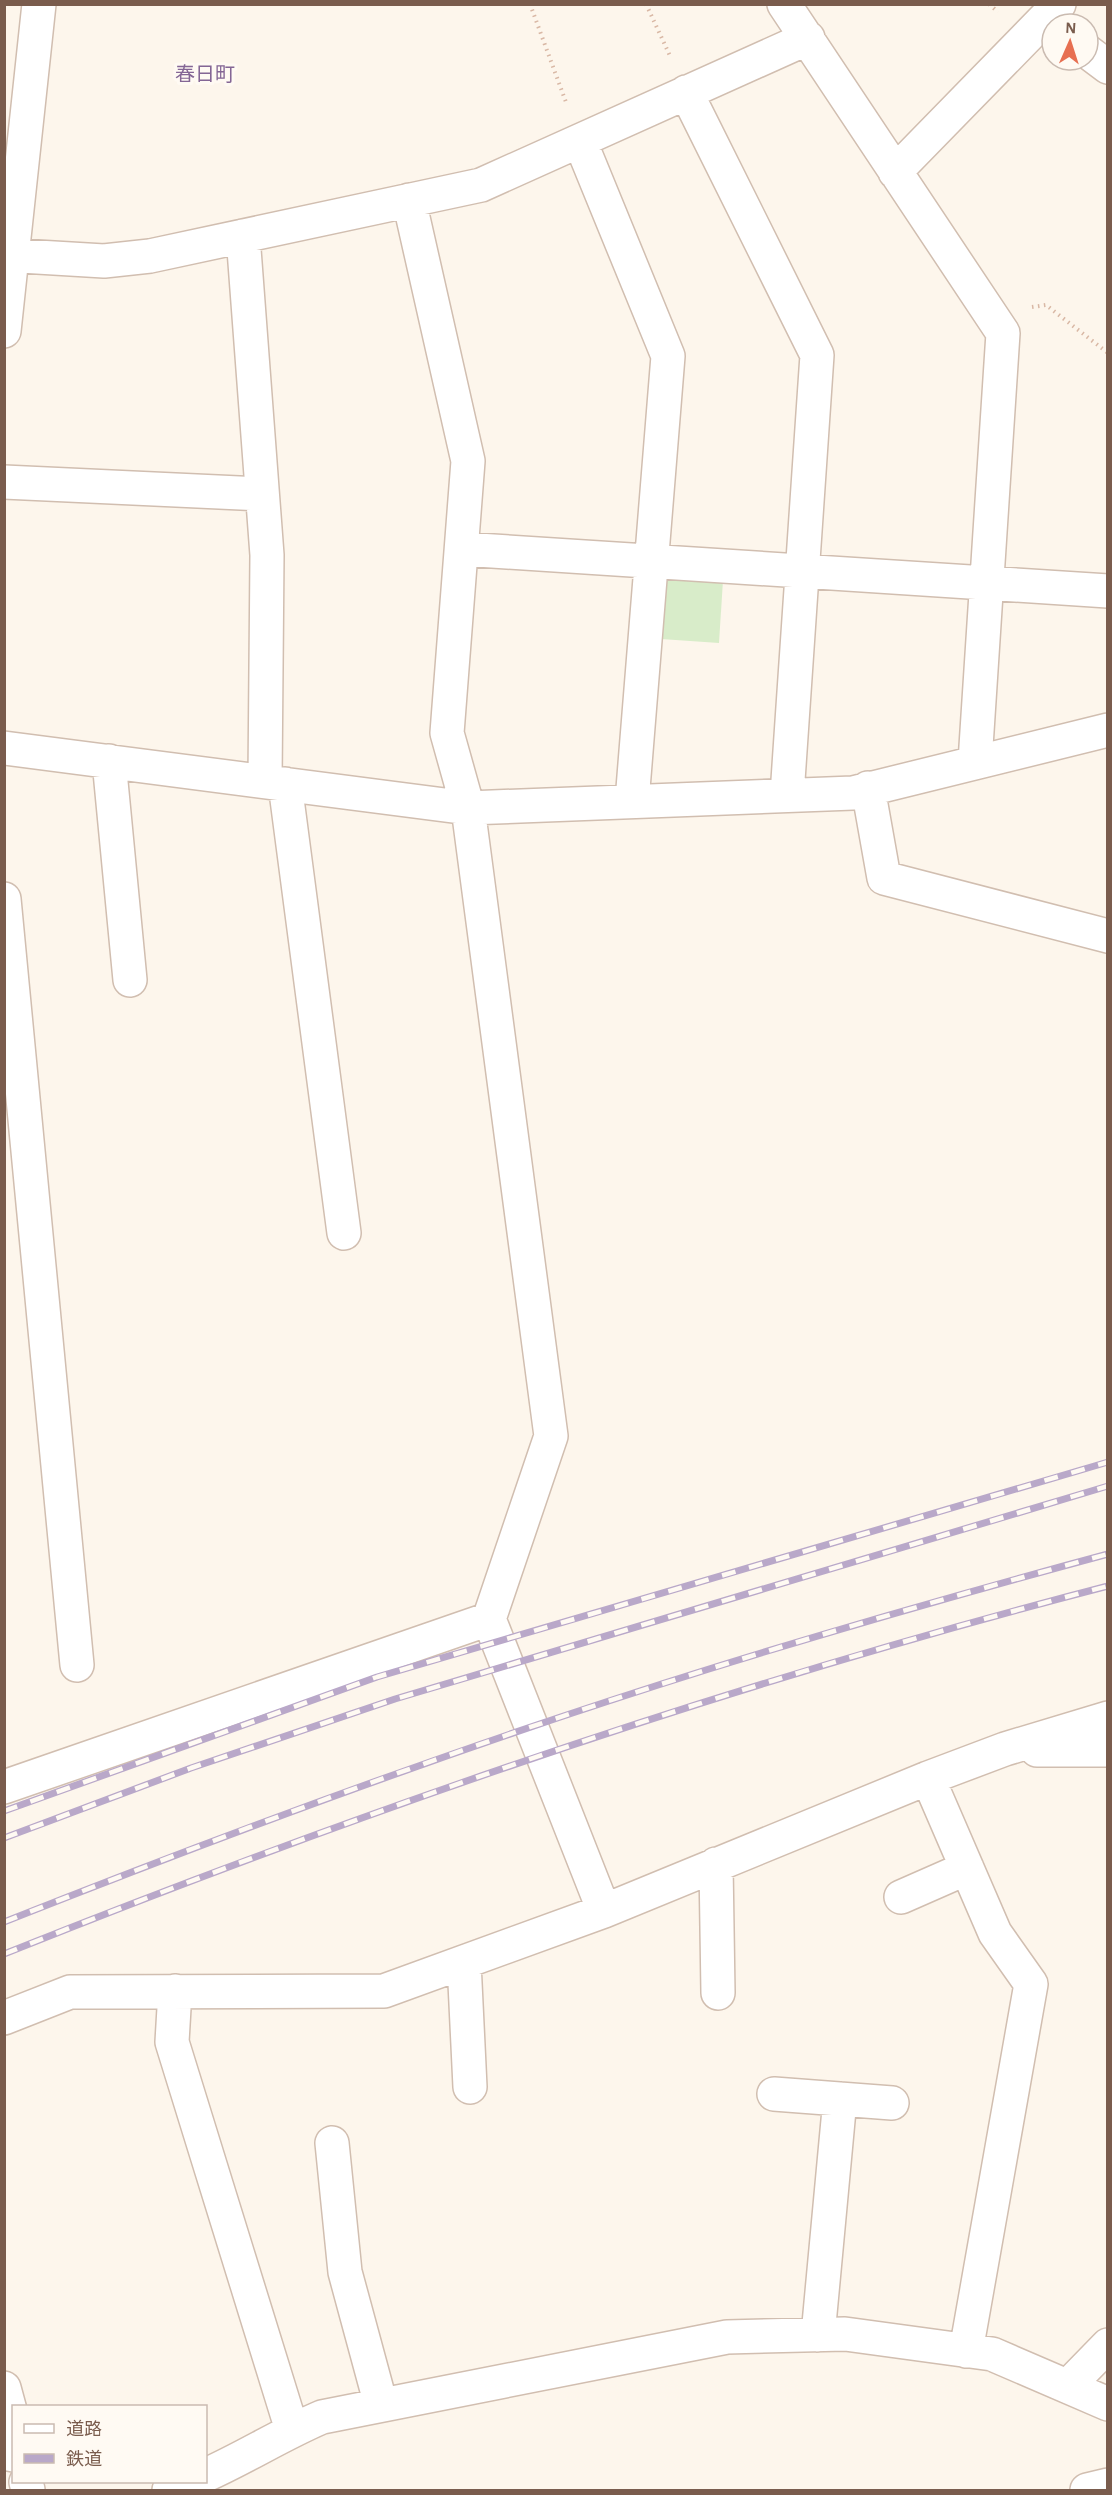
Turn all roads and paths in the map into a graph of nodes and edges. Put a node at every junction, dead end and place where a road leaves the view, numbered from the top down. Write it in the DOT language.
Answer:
graph roads {
  1 [pos="39,4"];
  2 [pos="530,4"];
  3 [pos="646,4"];
  4 [pos="784,4"];
  5 [pos="1040,28"];
  6 [pos="808,38"];
  7 [pos="686,92"];
  8 [pos="580,141"];
  9 [pos="895,172"];
  10 [pos="409,200"];
  11 [pos="243,236"];
  12 [pos="8,255"];
  13 [pos="990,313"];
  14 [pos="4,330"];
  15 [pos="1107,353"];
  16 [pos="4,482"];
  17 [pos="262,494"];
  18 [pos="462,549"];
  19 [pos="652,561"];
  20 [pos="802,570"];
  21 [pos="987,582"];
  22 [pos="1107,591"];
  23 [pos="1107,730"];
  24 [pos="4,748"];
  25 [pos="110,761"];
  26 [pos="975,762"];
  27 [pos="275,783"];
  28 [pos="868,789"];
  29 [pos="787,795"];
  30 [pos="632,801"];
  31 [pos="468,808"];
  32 [pos="4,898"];
  33 [pos="1107,936"];
  34 [pos="130,980"];
  35 [pos="344,1233"];
  36 [pos="489,1619"];
  37 [pos="77,1665"];
  38 [pos="1107,1718"];
  39 [pos="1005,1749"];
  40 [pos="1107,1750"];
  41 [pos="928,1778"];
  42 [pos="4,1787"];
  43 [pos="717,1864"];
  44 [pos="967,1869"];
  45 [pos="901,1897"];
  46 [pos="604,1911"];
  47 [pos="464,1962"];
  48 [pos="175,1991"];
  49 [pos="718,1993"];
  50 [pos="4,2018"];
  51 [pos="470,2087"];
  52 [pos="774,2094"];
  53 [pos="840,2099"];
  54 [pos="892,2103"];
  55 [pos="332,2143"];
  56 [pos="818,2335"];
  57 [pos="1107,2345"];
  58 [pos="966,2350"];
  59 [pos="1068,2386"];
  60 [pos="4,2388"];
  61 [pos="1107,2404"];
  62 [pos="381,2405"];
  63 [pos="12,2418"];
  64 [pos="292,2430"];
  65 [pos="207,2475"];
  66 [pos="185,2483"];
  67 [pos="1107,2485"];
  68 [pos="169,2490"];
  69 [pos="1087,2490"];
  1 -- 12 [label="street"];
  2 -- 8 [label="path"];
  3 -- 7 [label="path"];
  4 -- 6 [label="street"];
  5 -- 9 [label="street"];
  6 -- 7 [label="street"];
  6 -- 9 [label="street"];
  7 -- 8 [label="street"];
  7 -- 20 [label="street"];
  8 -- 10 [label="street"];
  8 -- 19 [label="street"];
  9 -- 13 [label="street"];
  10 -- 11 [label="street"];
  10 -- 18 [label="street"];
  11 -- 12 [label="street"];
  11 -- 17 [label="street"];
  12 -- 14 [label="street"];
  13 -- 15 [label="path"];
  13 -- 21 [label="street"];
  16 -- 17 [label="street"];
  17 -- 27 [label="street"];
  18 -- 19 [label="street"];
  18 -- 31 [label="street"];
  19 -- 20 [label="street"];
  19 -- 30 [label="street"];
  20 -- 21 [label="street"];
  20 -- 29 [label="street"];
  21 -- 22 [label="street"];
  21 -- 26 [label="street"];
  23 -- 26 [label="street"];
  24 -- 25 [label="street"];
  25 -- 27 [label="street"];
  25 -- 34 [label="street"];
  26 -- 28 [label="street"];
  27 -- 31 [label="street"];
  27 -- 35 [label="street"];
  28 -- 29 [label="street"];
  28 -- 33 [label="street"];
  29 -- 30 [label="street"];
  30 -- 31 [label="street"];
  31 -- 36 [label="street"];
  32 -- 37 [label="street"];
  36 -- 42 [label="street"];
  36 -- 46 [label="street"];
  38 -- 39 [label="street"];
  39 -- 40 [label="street"];
  39 -- 41 [label="street"];
  41 -- 43 [label="street"];
  41 -- 44 [label="street"];
  43 -- 46 [label="street"];
  43 -- 49 [label="street"];
  44 -- 45 [label="street"];
  44 -- 58 [label="street"];
  46 -- 47 [label="street"];
  47 -- 48 [label="street"];
  47 -- 51 [label="street"];
  48 -- 50 [label="street"];
  48 -- 64 [label="street"];
  52 -- 53 [label="street"];
  53 -- 54 [label="street"];
  53 -- 56 [label="street"];
  55 -- 62 [label="street"];
  56 -- 58 [label="street"];
  56 -- 62 [label="street"];
  57 -- 59 [label="street"];
  58 -- 59 [label="street"];
  59 -- 61 [label="street"];
  60 -- 63 [label="street"];
  62 -- 64 [label="street"];
  64 -- 65 [label="street"];
  66 -- 68 [label="street"];
  67 -- 69 [label="street"];
}
